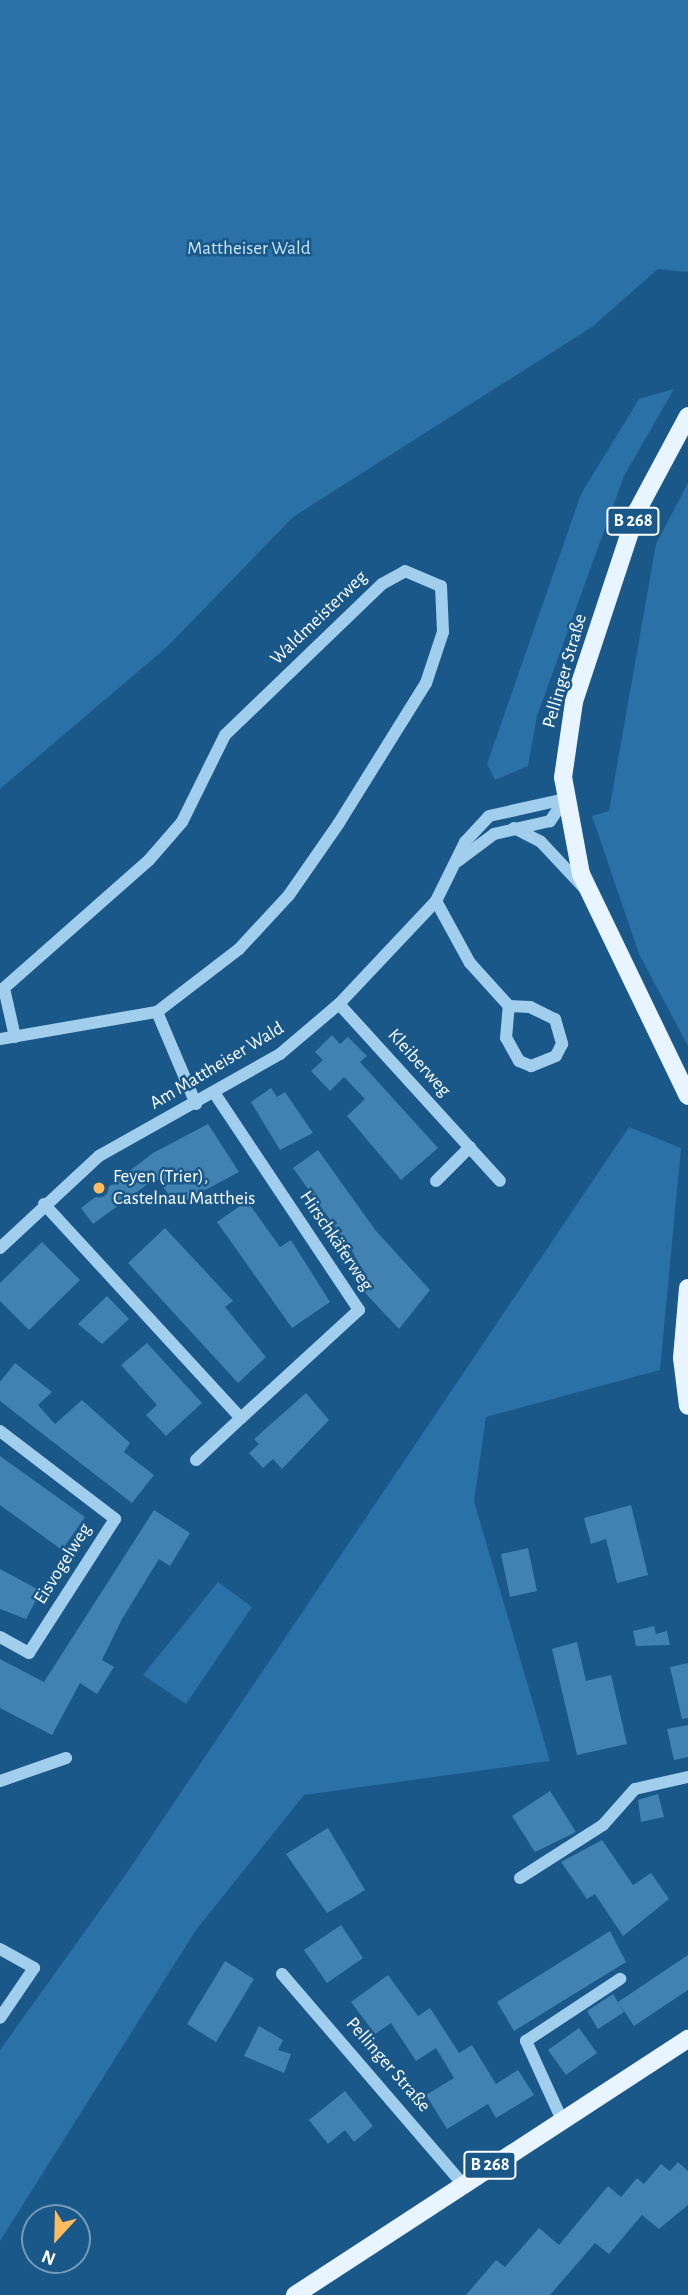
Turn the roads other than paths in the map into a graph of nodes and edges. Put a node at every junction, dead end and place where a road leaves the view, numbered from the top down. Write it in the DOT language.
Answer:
graph roads {
  1 [pos="688,416"];
  2 [pos="565,799"];
  3 [pos="514,828"];
  4 [pos="458,860"];
  5 [pos="589,893"];
  6 [pos="436,901"];
  7 [pos="339,1004"];
  8 [pos="509,1006"];
  9 [pos="157,1012"];
  10 [pos="15,1037"];
  11 [pos="0,1039"];
  12 [pos="215,1094"];
  13 [pos="688,1096"];
  14 [pos="196,1104"];
  15 [pos="470,1147"];
  16 [pos="436,1181"];
  17 [pos="500,1181"];
  18 [pos="44,1204"];
  19 [pos="0,1248"];
  20 [pos="688,1288"];
  21 [pos="688,1406"];
  22 [pos="241,1418"];
  23 [pos="0,1432"];
  24 [pos="196,1460"];
  25 [pos="0,1637"];
  26 [pos="66,1758"];
  27 [pos="688,1777"];
  28 [pos="0,1781"];
  29 [pos="520,1878"];
  30 [pos="0,1948"];
  31 [pos="282,1974"];
  32 [pos="620,1979"];
  33 [pos="0,2018"];
  34 [pos="688,2039"];
  35 [pos="562,2120"];
  36 [pos="462,2183"];
  37 [pos="295,2295"];
  1 -- 2 [label="main road, Pellinger Straße / B 268"];
  2 -- 3 [label="street"];
  2 -- 4 [label="street, Am Mattheiser Wald"];
  2 -- 5 [label="main road, Pellinger Straße / B 268"];
  3 -- 4 [label="street"];
  3 -- 5 [label="street"];
  4 -- 6 [label="street, Am Mattheiser Wald"];
  5 -- 13 [label="main road, Pellinger Straße / B 268"];
  6 -- 7 [label="street, Am Mattheiser Wald"];
  6 -- 8 [label="street"];
  7 -- 12 [label="street, Am Mattheiser Wald"];
  7 -- 15 [label="street, Kleiberweg"];
  8 -- 8 [label="street"];
  9 -- 10 [label="street, Waldmeisterweg"];
  9 -- 10 [label="street, Waldmeisterweg"];
  9 -- 14 [label="street"];
  10 -- 11 [label="street, Waldmeisterweg"];
  12 -- 14 [label="street, Am Mattheiser Wald"];
  12 -- 22 [label="street, Hirschkäferweg"];
  14 -- 18 [label="street, Am Mattheiser Wald"];
  15 -- 16 [label="street"];
  15 -- 17 [label="street, Kleiberweg"];
  18 -- 19 [label="street, Am Mattheiser Wald"];
  18 -- 22 [label="street"];
  20 -- 21 [label="main road"];
  22 -- 24 [label="street, Hirschkäferweg"];
  23 -- 25 [label="street, Eisvogelweg"];
  26 -- 28 [label="street"];
  27 -- 29 [label="street"];
  30 -- 33 [label="street"];
  31 -- 36 [label="street, Pellinger Straße"];
  32 -- 35 [label="street"];
  34 -- 35 [label="main road, B 268"];
  35 -- 36 [label="main road, B 268"];
  36 -- 37 [label="main road, B 268"];
}
